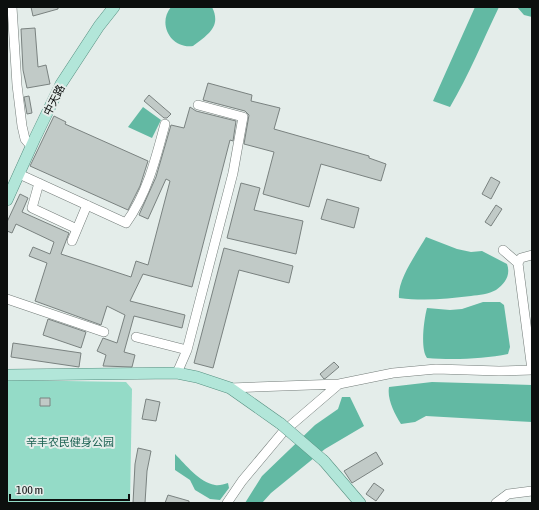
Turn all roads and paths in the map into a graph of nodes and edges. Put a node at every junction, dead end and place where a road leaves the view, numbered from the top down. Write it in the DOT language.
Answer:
graph roads {
  1 [pos="12,7"];
  2 [pos="114,7"];
  3 [pos="198,105"];
  4 [pos="164,124"];
  5 [pos="31,146"];
  6 [pos="18,174"];
  7 [pos="39,184"];
  8 [pos="7,200"];
  9 [pos="87,205"];
  10 [pos="77,229"];
  11 [pos="72,241"];
  12 [pos="503,250"];
  13 [pos="532,255"];
  14 [pos="518,263"];
  15 [pos="7,299"];
  16 [pos="104,332"];
  17 [pos="530,333"];
  18 [pos="136,338"];
  19 [pos="187,350"];
  20 [pos="532,370"];
  21 [pos="177,373"];
  22 [pos="7,375"];
  23 [pos="339,384"];
  24 [pos="230,388"];
  25 [pos="532,491"];
  26 [pos="227,503"];
  27 [pos="360,503"];
  28 [pos="496,503"];
  1 -- 5 [label="street"];
  2 -- 5 [label="main road, 中天路"];
  3 -- 19 [label="street"];
  4 -- 9 [label="street"];
  5 -- 6 [label="main road, 中天路"];
  6 -- 7 [label="street"];
  6 -- 8 [label="main road, 中天路"];
  7 -- 9 [label="street"];
  7 -- 10 [label="street"];
  9 -- 10 [label="street"];
  10 -- 11 [label="street"];
  12 -- 14 [label="street"];
  13 -- 14 [label="street"];
  14 -- 17 [label="street"];
  15 -- 16 [label="street"];
  17 -- 20 [label="street"];
  18 -- 19 [label="street"];
  19 -- 21 [label="street"];
  20 -- 23 [label="street"];
  21 -- 22 [label="main road"];
  21 -- 24 [label="main road"];
  23 -- 24 [label="street"];
  23 -- 26 [label="street"];
  24 -- 27 [label="main road, bridge"];
  25 -- 28 [label="street"];
}
